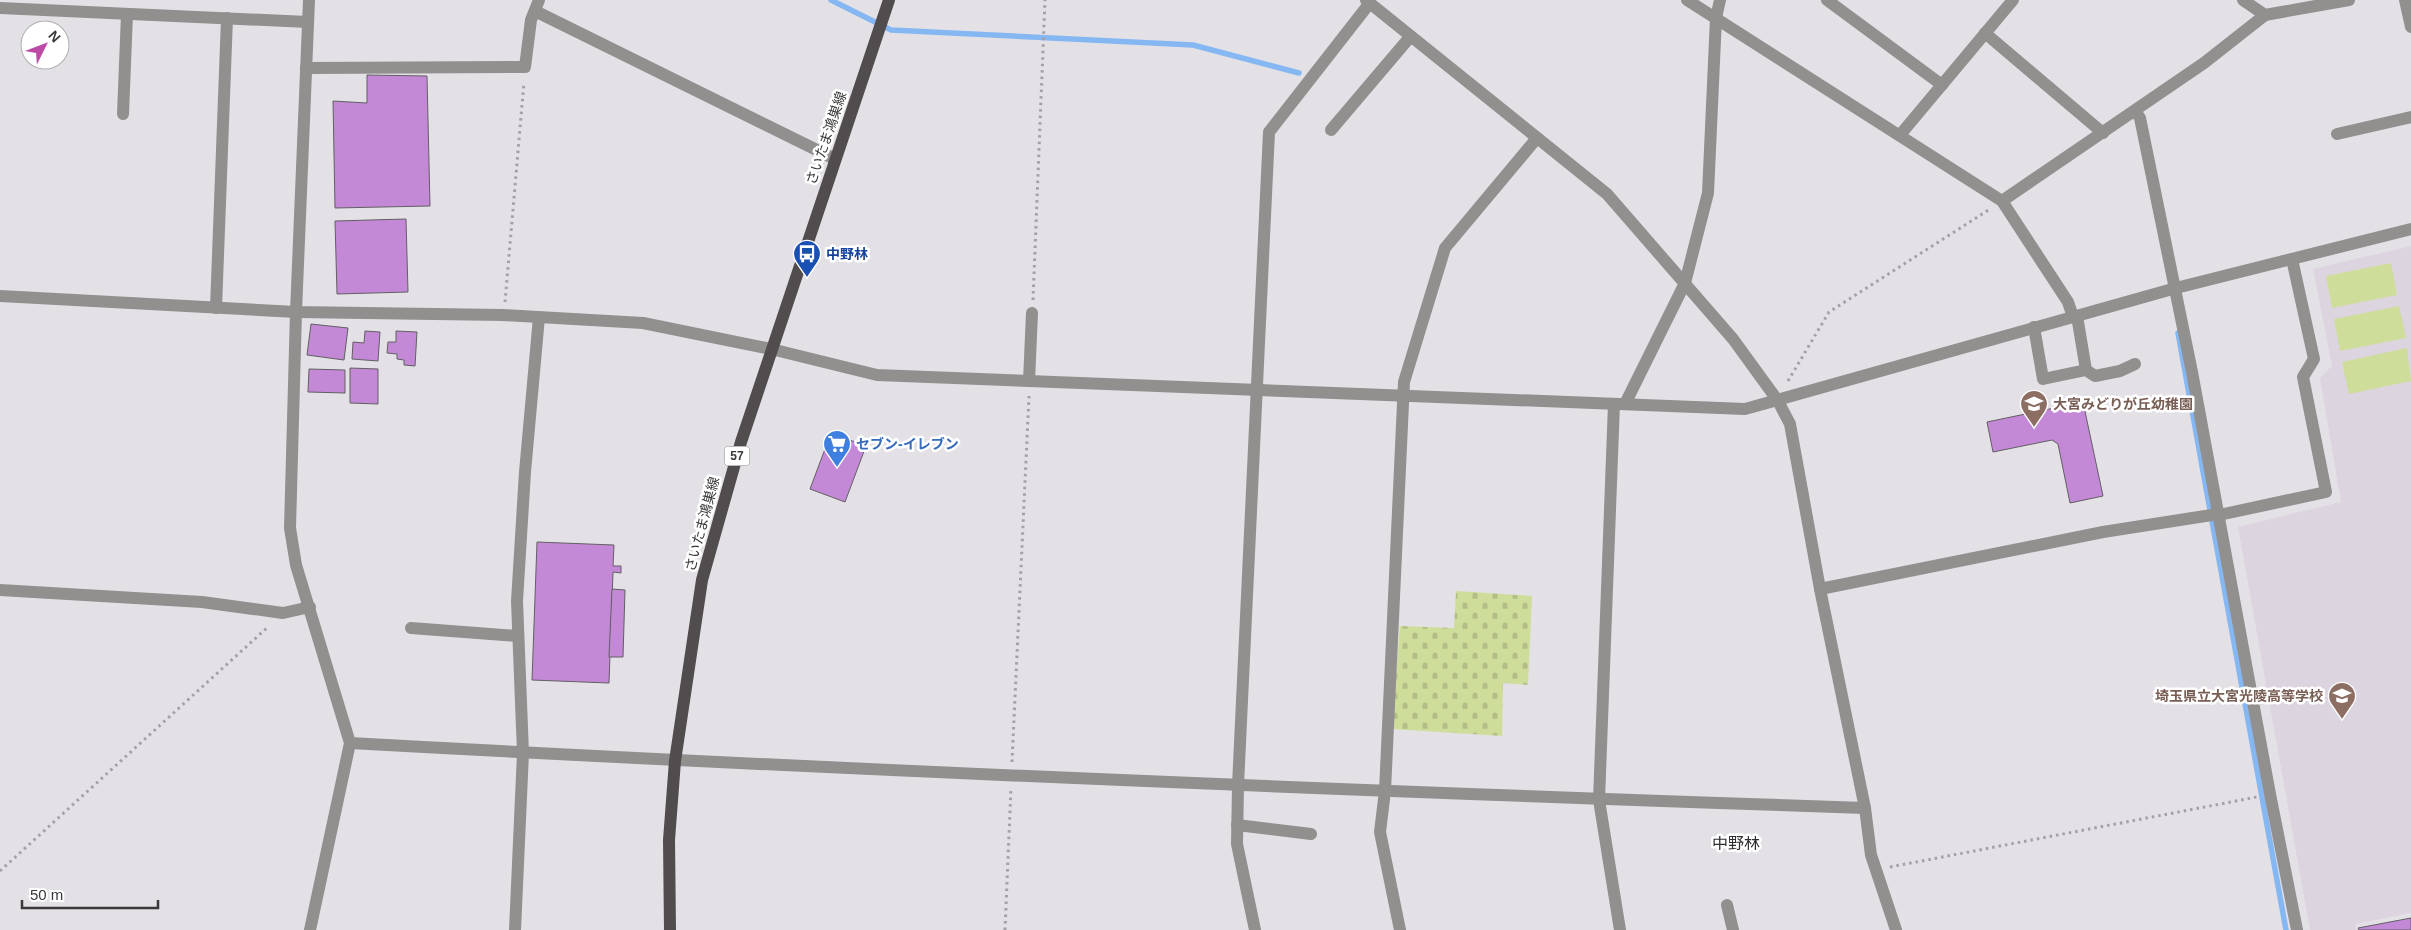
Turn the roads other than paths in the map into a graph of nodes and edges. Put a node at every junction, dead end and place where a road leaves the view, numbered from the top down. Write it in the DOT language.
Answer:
graph roads {
  1 [pos="309,0"];
  2 [pos="888,0"];
  3 [pos="1687,0"];
  4 [pos="1720,0"];
  5 [pos="1827,0"];
  6 [pos="2012,0"];
  7 [pos="2243,0"];
  8 [pos="2349,0"];
  9 [pos="2405,0"];
  10 [pos="1368,2"];
  11 [pos="537,6"];
  12 [pos="0,8"];
  13 [pos="127,14"];
  14 [pos="2265,15"];
  15 [pos="227,18"];
  16 [pos="1716,18"];
  17 [pos="308,22"];
  18 [pos="2411,27"];
  19 [pos="1985,33"];
  20 [pos="1410,36"];
  21 [pos="306,68"];
  22 [pos="1942,84"];
  23 [pos="2135,111"];
  24 [pos="122,114"];
  25 [pos="2411,117"];
  26 [pos="1331,130"];
  27 [pos="2103,133"];
  28 [pos="2337,134"];
  29 [pos="1900,135"];
  30 [pos="1537,138"];
  31 [pos="835,159"];
  32 [pos="2002,201"];
  33 [pos="2411,229"];
  34 [pos="2292,259"];
  35 [pos="1685,283"];
  36 [pos="2176,288"];
  37 [pos="0,296"];
  38 [pos="216,308"];
  39 [pos="296,312"];
  40 [pos="1032,313"];
  41 [pos="2075,316"];
  42 [pos="539,317"];
  43 [pos="2034,327"];
  44 [pos="771,349"];
  45 [pos="2135,364"];
  46 [pos="2086,370"];
  47 [pos="1029,381"];
  48 [pos="1257,390"];
  49 [pos="1403,396"];
  50 [pos="1778,401"];
  51 [pos="1619,404"];
  52 [pos="2218,514"];
  53 [pos="1820,589"];
  54 [pos="0,590"];
  55 [pos="310,608"];
  56 [pos="411,628"];
  57 [pos="518,636"];
  58 [pos="350,743"];
  59 [pos="523,753"];
  60 [pos="675,761"];
  61 [pos="1238,785"];
  62 [pos="1385,791"];
  63 [pos="1599,800"];
  64 [pos="1865,808"];
  65 [pos="1237,825"];
  66 [pos="1311,834"];
  67 [pos="1727,905"];
  68 [pos="310,930"];
  69 [pos="516,930"];
  70 [pos="670,930"];
  71 [pos="1255,930"];
  72 [pos="1400,930"];
  73 [pos="1620,930"];
  74 [pos="1733,930"];
  75 [pos="1896,930"];
  76 [pos="2297,930"];
  1 -- 17 [label="street"];
  2 -- 31 [label="main road, さいたま鴻巣線 / 57"];
  3 -- 16 [label="street"];
  4 -- 16 [label="street"];
  5 -- 22 [label="street"];
  6 -- 19 [label="street"];
  7 -- 14 [label="street"];
  8 -- 14 [label="street"];
  9 -- 18 [label="street"];
  10 -- 20 [label="street"];
  10 -- 48 [label="street"];
  11 -- 21 [label="street"];
  11 -- 31 [label="street"];
  12 -- 13 [label="street"];
  13 -- 15 [label="street"];
  13 -- 24 [label="street"];
  14 -- 23 [label="street"];
  15 -- 17 [label="street"];
  15 -- 38 [label="street"];
  16 -- 29 [label="street"];
  16 -- 35 [label="street"];
  17 -- 21 [label="street"];
  19 -- 22 [label="street"];
  19 -- 27 [label="street"];
  20 -- 26 [label="street"];
  20 -- 30 [label="street"];
  21 -- 39 [label="street"];
  22 -- 29 [label="street"];
  23 -- 27 [label="street"];
  23 -- 36 [label="street"];
  25 -- 28 [label="street"];
  27 -- 32 [label="street"];
  29 -- 32 [label="street"];
  30 -- 35 [label="street"];
  30 -- 49 [label="street"];
  31 -- 44 [label="main road, さいたま鴻巣線 / 57"];
  32 -- 41 [label="street"];
  33 -- 34 [label="street"];
  34 -- 36 [label="street"];
  34 -- 52 [label="street"];
  35 -- 50 [label="street"];
  35 -- 51 [label="street"];
  36 -- 41 [label="street"];
  36 -- 52 [label="street"];
  37 -- 38 [label="street"];
  38 -- 39 [label="street"];
  39 -- 42 [label="street"];
  39 -- 55 [label="street"];
  40 -- 47 [label="street"];
  41 -- 43 [label="street"];
  41 -- 46 [label="street"];
  42 -- 44 [label="street"];
  42 -- 57 [label="street"];
  43 -- 46 [label="street"];
  43 -- 50 [label="street"];
  44 -- 47 [label="street"];
  44 -- 60 [label="main road, さいたま鴻巣線 / 57"];
  45 -- 46 [label="street"];
  47 -- 48 [label="street"];
  48 -- 49 [label="street"];
  48 -- 61 [label="street"];
  49 -- 51 [label="street"];
  49 -- 62 [label="street"];
  50 -- 51 [label="street"];
  50 -- 53 [label="street"];
  51 -- 63 [label="street"];
  52 -- 53 [label="street"];
  52 -- 76 [label="street"];
  53 -- 64 [label="street"];
  54 -- 55 [label="street"];
  55 -- 58 [label="street"];
  56 -- 57 [label="street"];
  57 -- 59 [label="street"];
  58 -- 59 [label="street"];
  58 -- 68 [label="street"];
  59 -- 60 [label="street"];
  59 -- 69 [label="street"];
  60 -- 61 [label="street"];
  60 -- 70 [label="main road, さいたま鴻巣線 / 57"];
  61 -- 62 [label="street"];
  61 -- 65 [label="street"];
  62 -- 63 [label="street"];
  62 -- 72 [label="street"];
  63 -- 64 [label="street"];
  63 -- 73 [label="street"];
  64 -- 75 [label="street"];
  65 -- 66 [label="street"];
  65 -- 71 [label="street"];
  67 -- 74 [label="street"];
}
